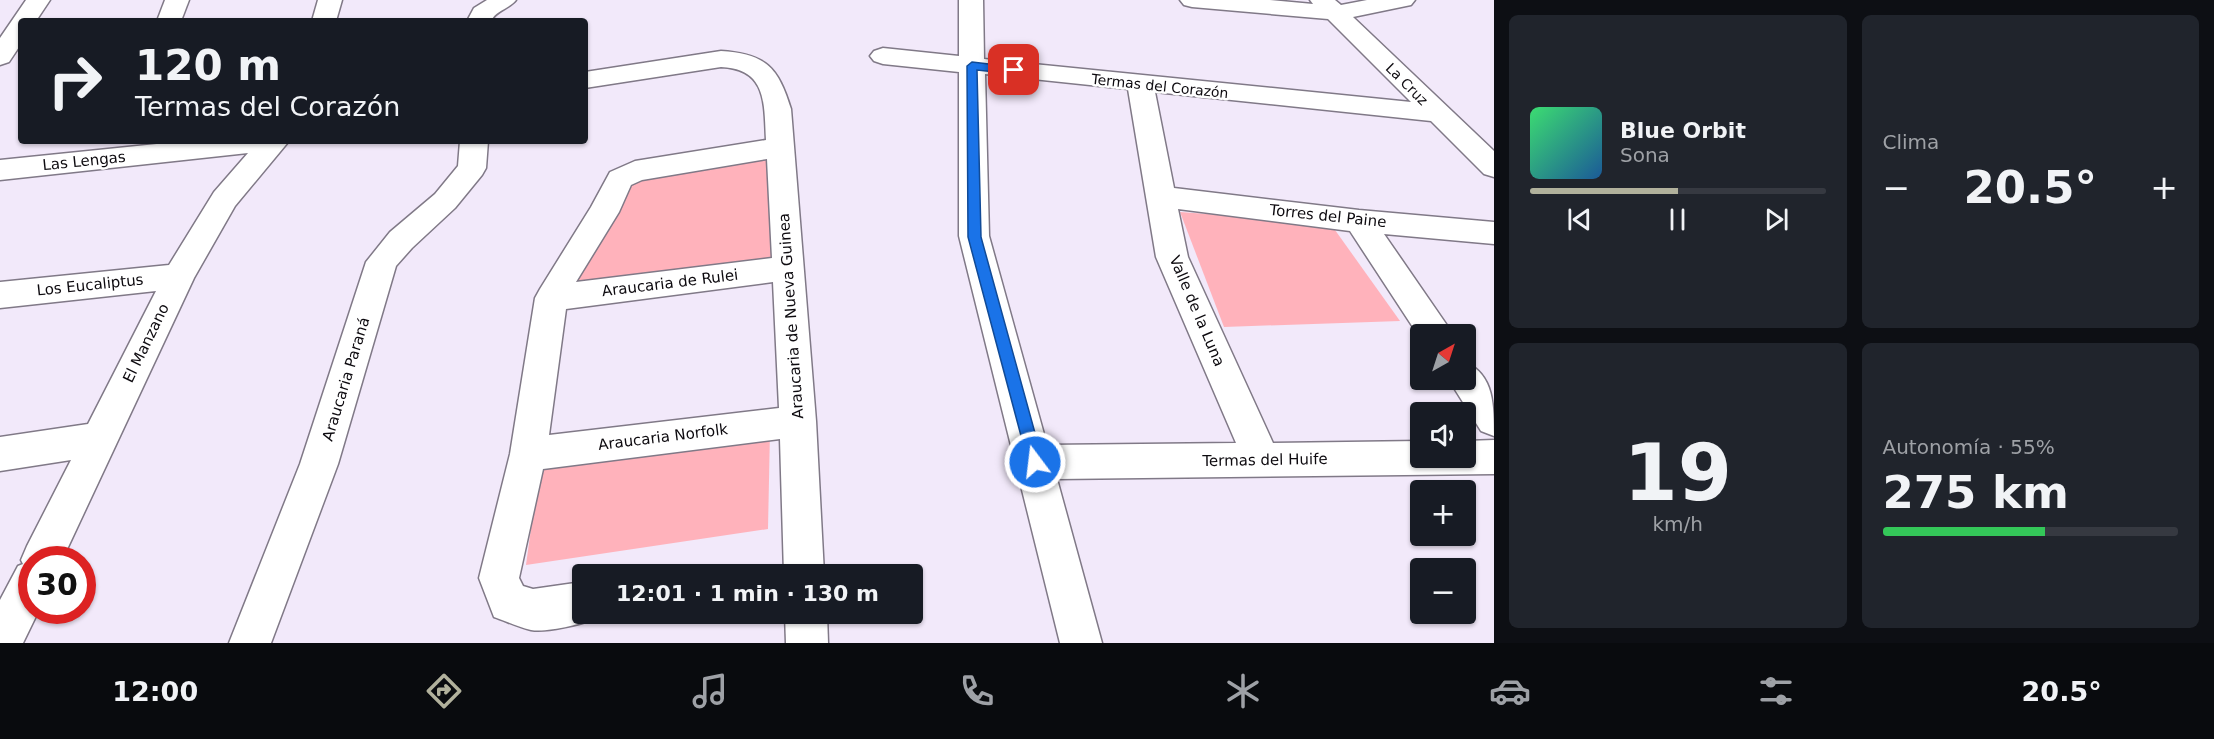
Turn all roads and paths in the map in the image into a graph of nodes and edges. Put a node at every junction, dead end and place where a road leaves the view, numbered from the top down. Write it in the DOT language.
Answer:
graph roads {
  1 [pos="38,0"];
  2 [pos="177,0"];
  3 [pos="330,0"];
  4 [pos="504,0"];
  5 [pos="971,0"];
  6 [pos="1192,0"];
  7 [pos="1403,0"];
  8 [pos="1329,7"];
  9 [pos="26,18"];
  10 [pos="170,18"];
  11 [pos="325,18"];
  12 [pos="480,18"];
  13 [pos="18,30"];
  14 [pos="883,56"];
  15 [pos="0,57"];
  16 [pos="18,66"];
  17 [pos="972,66"];
  18 [pos="0,68"];
  19 [pos="588,80"];
  20 [pos="1140,84"];
  21 [pos="1436,113"];
  22 [pos="247,144"];
  23 [pos="272,144"];
  24 [pos="474,144"];
  25 [pos="780,147"];
  26 [pos="1494,167"];
  27 [pos="0,170"];
  28 [pos="1161,197"];
  29 [pos="1359,221"];
  30 [pos="1494,233"];
  31 [pos="789,268"];
  32 [pos="179,276"];
  33 [pos="0,295"];
  34 [pos="551,298"];
  35 [pos="1429,324"];
  36 [pos="1474,390"];
  37 [pos="1494,420"];
  38 [pos="798,421"];
  39 [pos="99,439"];
  40 [pos="0,454"];
  41 [pos="528,454"];
  42 [pos="1494,458"];
  43 [pos="1263,460"];
  44 [pos="1035,462"];
  45 [pos="48,546"];
  46 [pos="795,564"];
  47 [pos="572,604"];
  48 [pos="18,608"];
  49 [pos="806,624"];
  50 [pos="1,643"];
  51 [pos="250,643"];
  52 [pos="807,643"];
  53 [pos="1082,643"];
  1 -- 9 [label="street"];
  2 -- 10 [label="street"];
  3 -- 11 [label="street"];
  4 -- 12 [label="street"];
  5 -- 17 [label="street"];
  6 -- 8 [label="street"];
  7 -- 8 [label="street"];
  8 -- 21 [label="street, La Cruz"];
  13 -- 15 [label="street"];
  14 -- 17 [label="street, Termas del Corazón"];
  16 -- 18 [label="street"];
  17 -- 20 [label="street, Termas del Corazón"];
  17 -- 44 [label="street"];
  19 -- 25 [label="street, Araucaria de Nueva Guinea"];
  20 -- 21 [label="street, Termas del Corazón"];
  20 -- 28 [label="street, Valle de la Luna"];
  21 -- 26 [label="street, La Cruz"];
  22 -- 27 [label="street, Las Lengas"];
  23 -- 32 [label="street, El Manzano"];
  24 -- 51 [label="street, Araucaria Paraná"];
  25 -- 31 [label="street, Araucaria de Nueva Guinea"];
  25 -- 34 [label="street"];
  28 -- 29 [label="street, Torres del Paine"];
  28 -- 43 [label="street, Valle de la Luna"];
  29 -- 30 [label="street, Torres del Paine"];
  29 -- 35 [label="street"];
  31 -- 34 [label="street, Araucaria de Rulei"];
  31 -- 38 [label="street, Araucaria de Nueva Guinea"];
  32 -- 33 [label="street, Los Eucaliptus"];
  32 -- 39 [label="street, El Manzano"];
  34 -- 41 [label="street"];
  36 -- 37 [label="street"];
  38 -- 41 [label="street, Araucaria Norfolk"];
  38 -- 46 [label="street, Araucaria de Nueva Guinea"];
  39 -- 40 [label="street"];
  39 -- 45 [label="street, El Manzano"];
  41 -- 47 [label="street"];
  42 -- 43 [label="street, Termas del Huife"];
  43 -- 44 [label="street, Termas del Huife"];
  44 -- 53 [label="street"];
  48 -- 50 [label="street"];
  49 -- 52 [label="street"];
}
